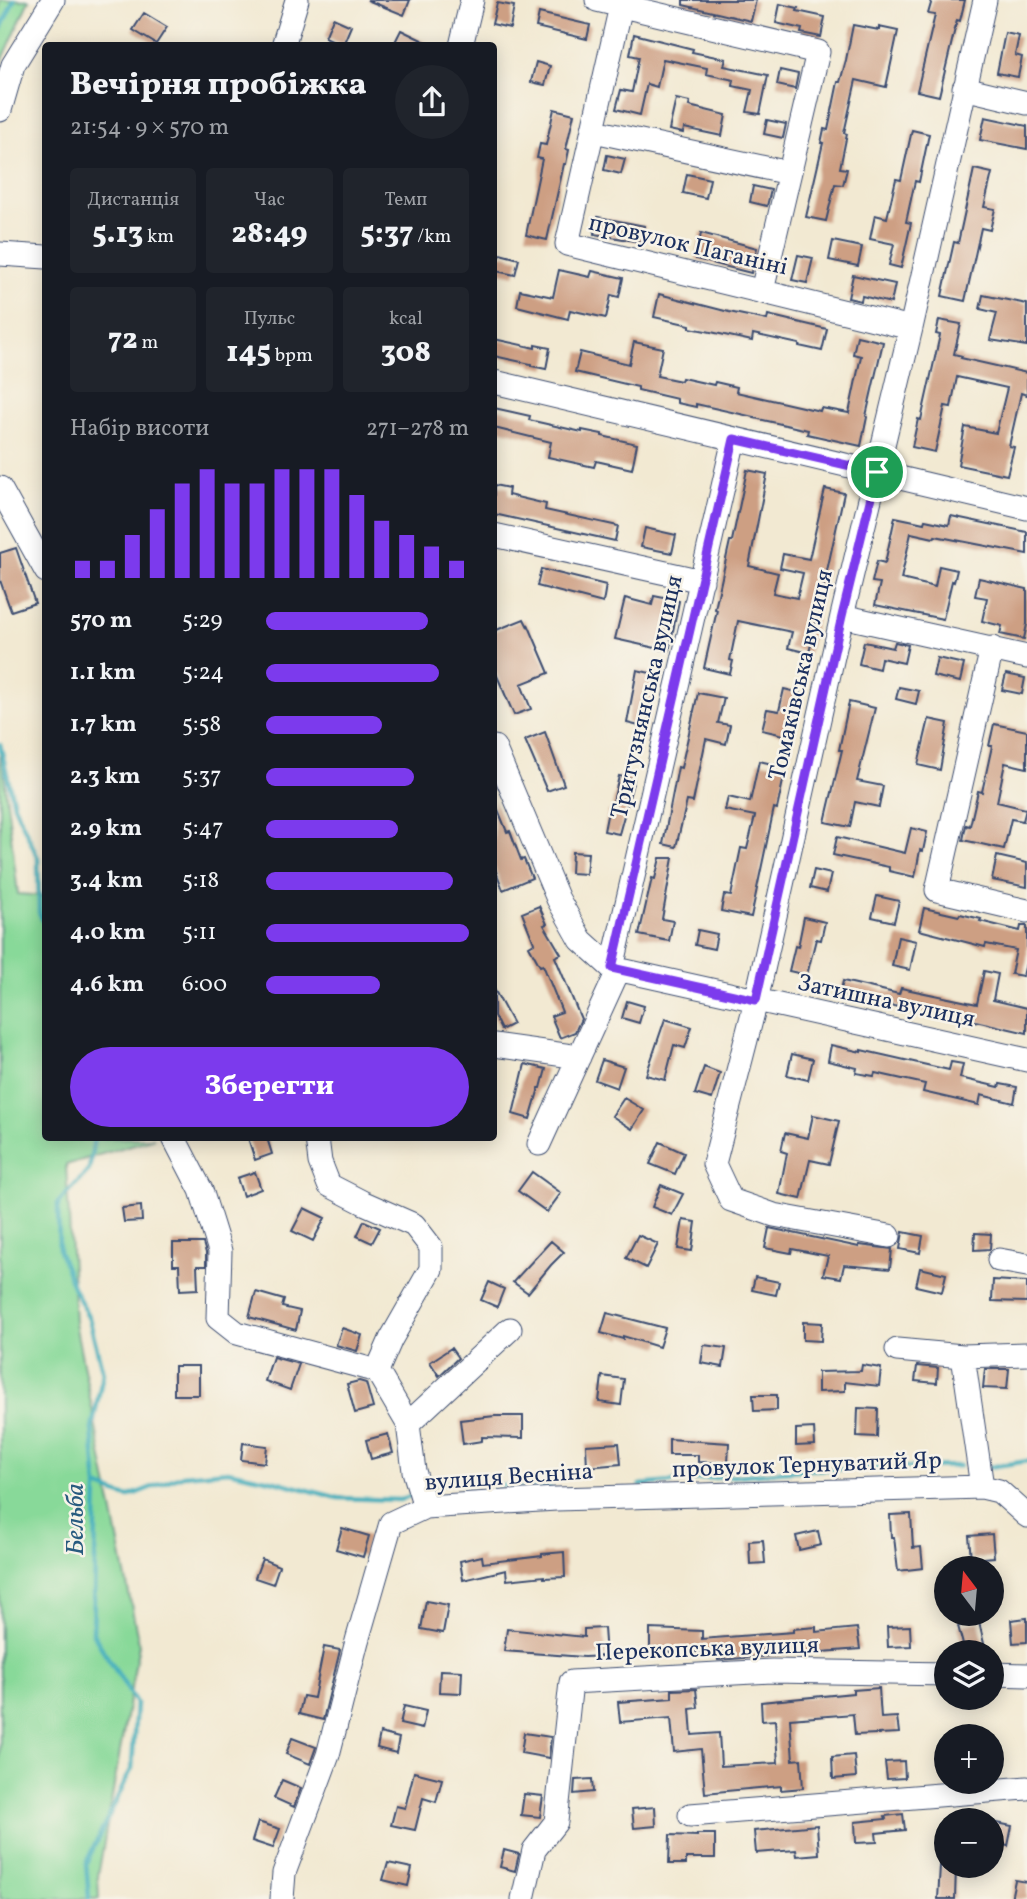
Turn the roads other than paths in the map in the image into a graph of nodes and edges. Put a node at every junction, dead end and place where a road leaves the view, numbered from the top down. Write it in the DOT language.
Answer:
graph roads {
  1 [pos="52,0"];
  2 [pos="297,0"];
  3 [pos="472,0"];
  4 [pos="597,0"];
  5 [pos="985,0"];
  6 [pos="621,6"];
  7 [pos="284,42"];
  8 [pos="462,42"];
  9 [pos="964,88"];
  10 [pos="1027,103"];
  11 [pos="0,110"];
  12 [pos="594,131"];
  13 [pos="789,173"];
  14 [pos="0,254"];
  15 [pos="42,257"];
  16 [pos="762,290"];
  17 [pos="911,328"];
  18 [pos="497,383"];
  19 [pos="734,439"];
  20 [pos="877,472"];
  21 [pos="0,488"];
  22 [pos="1027,508"];
  23 [pos="497,537"];
  24 [pos="42,563"];
  25 [pos="702,581"];
  26 [pos="842,616"];
  27 [pos="992,648"];
  28 [pos="1027,657"];
  29 [pos="497,754"];
  30 [pos="1027,911"];
  31 [pos="615,969"];
  32 [pos="756,1000"];
  33 [pos="497,1045"];
  34 [pos="579,1057"];
  35 [pos="1027,1060"];
  36 [pos="176,1141"];
  37 [pos="317,1141"];
  38 [pos="539,1144"];
  39 [pos="889,1236"];
  40 [pos="999,1260"];
  41 [pos="1027,1265"];
  42 [pos="510,1329"];
  43 [pos="897,1350"];
  44 [pos="1027,1354"];
  45 [pos="963,1356"];
  46 [pos="377,1371"];
  47 [pos="408,1424"];
  48 [pos="982,1487"];
  49 [pos="635,1497"];
  50 [pos="423,1501"];
  51 [pos="1027,1516"];
  52 [pos="934,1674"];
  53 [pos="1004,1674"];
  54 [pos="1027,1675"];
  55 [pos="1027,1788"];
  56 [pos="690,1815"];
  57 [pos="282,1899"];
  58 [pos="523,1899"];
  1 -- 11 [label="street"];
  2 -- 7 [label="street"];
  3 -- 8 [label="street"];
  4 -- 6 [label="street"];
  5 -- 9 [label="street, Томаківська вулиця"];
  6 -- 12 [label="street, провулок Паганіні"];
  6 -- 13 [label="street"];
  9 -- 10 [label="street"];
  9 -- 17 [label="street, Томаківська вулиця"];
  12 -- 13 [label="street"];
  12 -- 16 [label="street, провулок Паганіні"];
  13 -- 16 [label="street"];
  14 -- 15 [label="street"];
  16 -- 17 [label="street, провулок Паганіні"];
  17 -- 20 [label="street, Томаківська вулиця"];
  18 -- 19 [label="street"];
  19 -- 20 [label="street"];
  19 -- 25 [label="street, Тритузнянська вулиця"];
  20 -- 22 [label="street"];
  20 -- 26 [label="street, Томаківська вулиця"];
  21 -- 24 [label="street"];
  23 -- 25 [label="street"];
  25 -- 31 [label="street, Тритузнянська вулиця"];
  26 -- 27 [label="street"];
  26 -- 32 [label="street, Томаківська вулиця"];
  27 -- 28 [label="street"];
  27 -- 30 [label="street"];
  29 -- 31 [label="street, Затишна вулиця"];
  31 -- 32 [label="street, Затишна вулиця"];
  31 -- 34 [label="street, Тритузнянська вулиця"];
  32 -- 35 [label="street, Затишна вулиця"];
  32 -- 39 [label="street, Томаківська вулиця"];
  33 -- 34 [label="street"];
  34 -- 38 [label="street, Тритузнянська вулиця"];
  36 -- 46 [label="street"];
  37 -- 46 [label="street"];
  40 -- 41 [label="street"];
  42 -- 47 [label="street"];
  43 -- 45 [label="street"];
  44 -- 45 [label="street"];
  45 -- 48 [label="street, провулок Тернуватий Яр"];
  46 -- 47 [label="street"];
  47 -- 50 [label="street"];
  48 -- 49 [label="street, провулок Тернуватий Яр"];
  48 -- 51 [label="street, провулок Тернуватий Яр"];
  49 -- 50 [label="street, вулиця Весніна"];
  50 -- 57 [label="street, вулиця Весніна"];
  52 -- 58 [label="street, Перекопська вулиця"];
  53 -- 54 [label="street"];
  55 -- 56 [label="street"];
}
